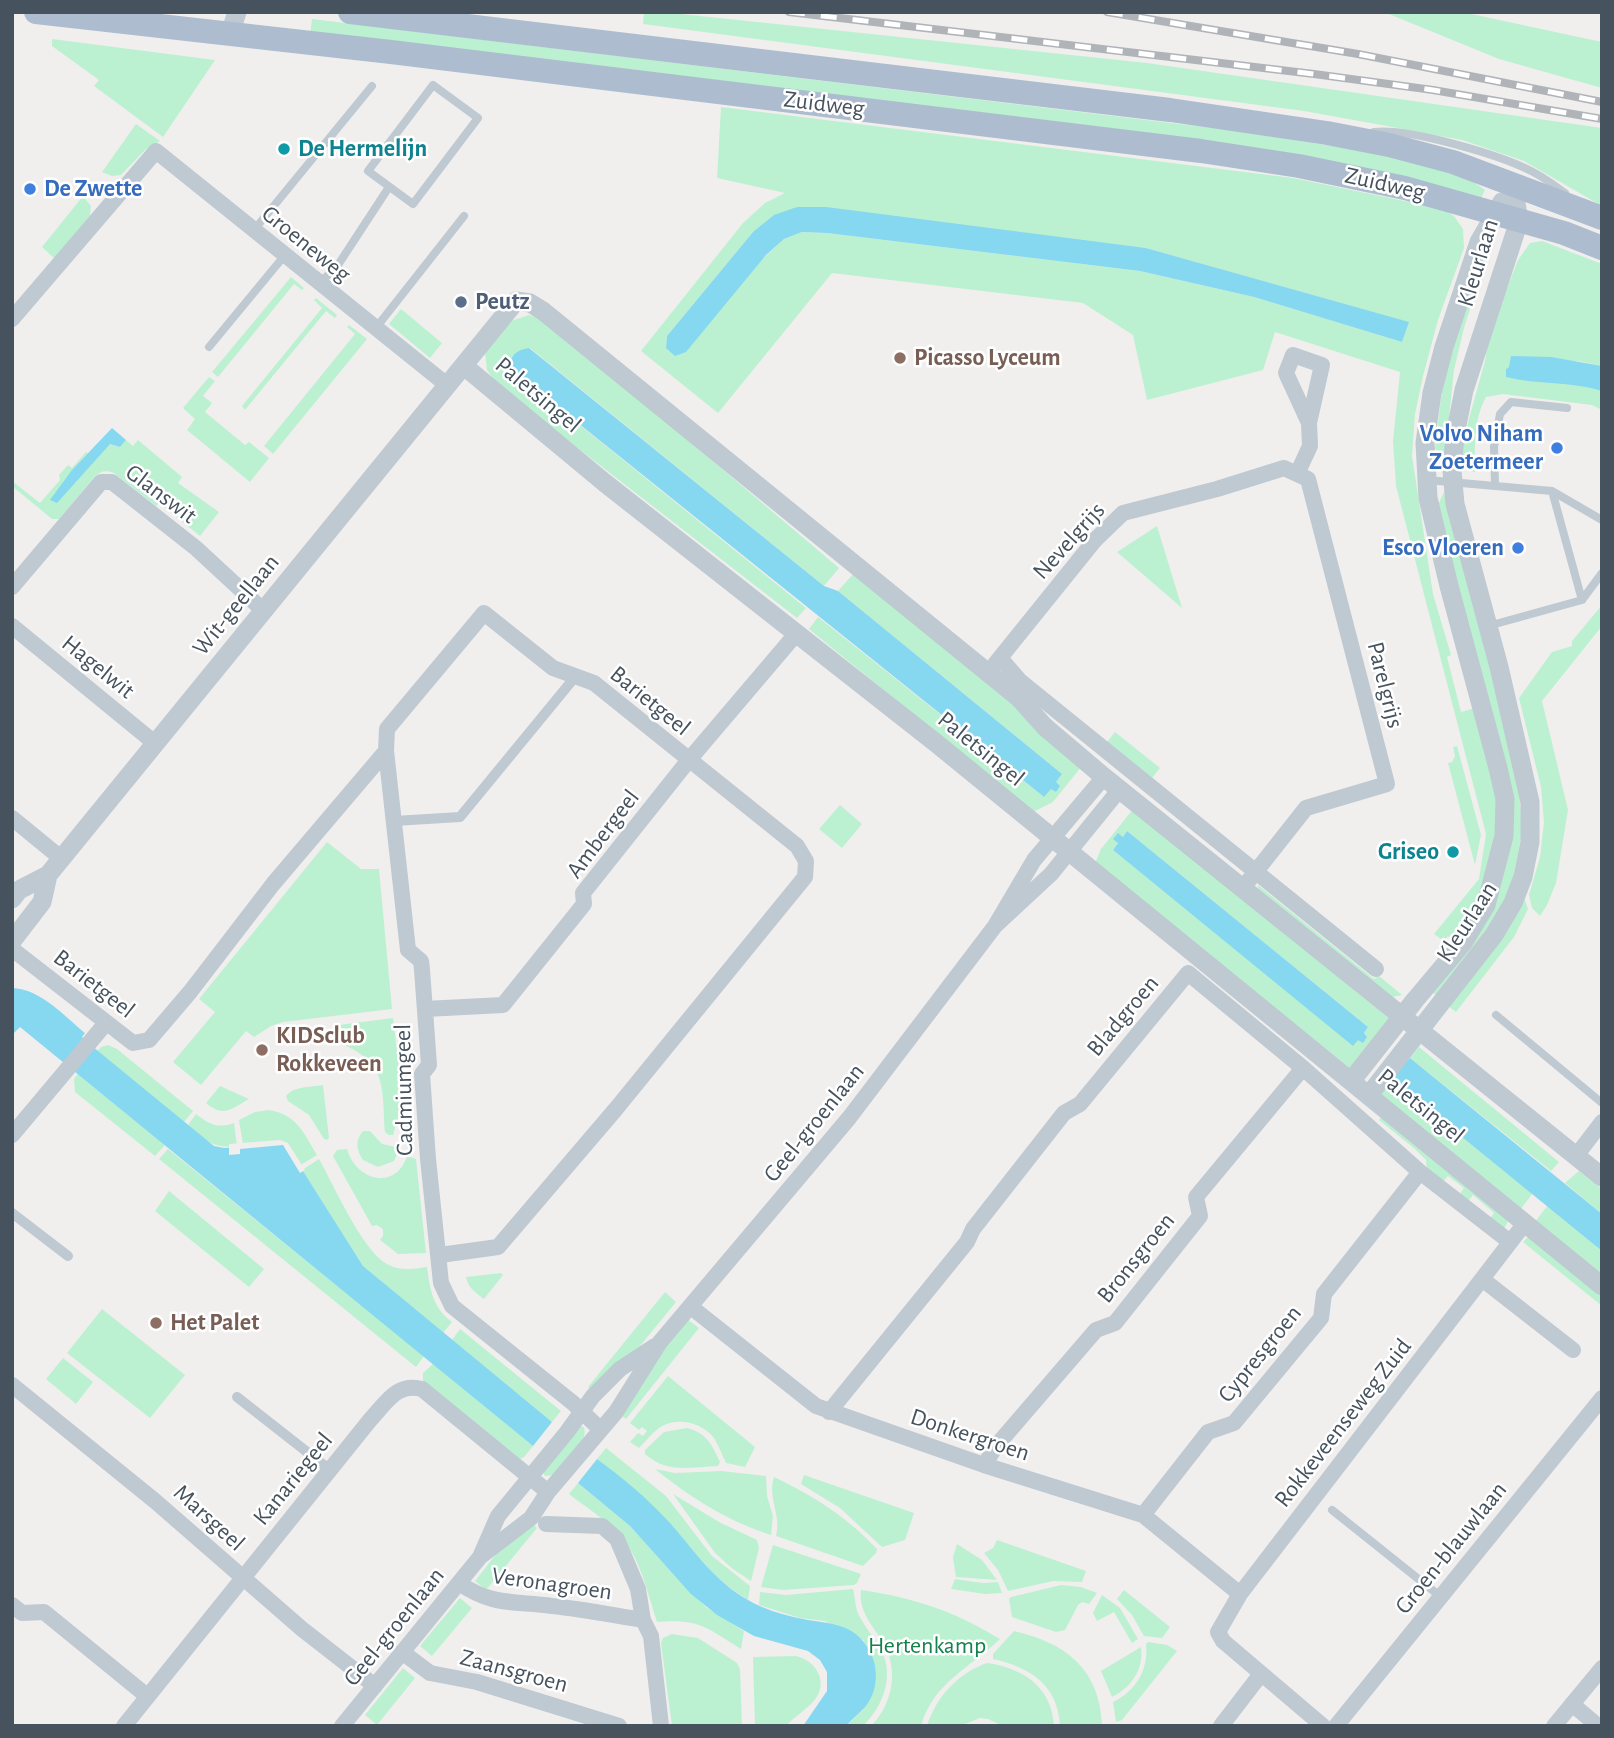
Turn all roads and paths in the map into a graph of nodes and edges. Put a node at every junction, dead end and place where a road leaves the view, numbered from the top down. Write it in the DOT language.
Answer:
graph roads {
  1 [pos="36,12"];
  2 [pos="350,12"];
  3 [pos="232,19"];
  4 [pos="372,86"];
  5 [pos="1347,136"];
  6 [pos="1513,185"];
  7 [pos="389,187"];
  8 [pos="1495,213"];
  9 [pos="464,216"];
  10 [pos="1599,217"];
  11 [pos="1519,221"];
  12 [pos="254,230"];
  13 [pos="1602,248"];
  14 [pos="285,255"];
  15 [pos="319,283"];
  16 [pos="12,319"];
  17 [pos="375,329"];
  18 [pos="209,347"];
  19 [pos="464,366"];
  20 [pos="447,385"];
  21 [pos="1567,408"];
  22 [pos="1310,423"];
  23 [pos="1297,474"];
  24 [pos="1426,480"];
  25 [pos="1453,481"];
  26 [pos="1495,485"];
  27 [pos="1552,491"];
  28 [pos="1602,520"];
  29 [pos="1602,573"];
  30 [pos="12,587"];
  31 [pos="1582,600"];
  32 [pos="263,610"];
  33 [pos="12,626"];
  34 [pos="1488,626"];
  35 [pos="796,634"];
  36 [pos="1001,659"];
  37 [pos="985,673"];
  38 [pos="575,677"];
  39 [pos="156,744"];
  40 [pos="386,751"];
  41 [pos="688,761"];
  42 [pos="1112,783"];
  43 [pos="12,818"];
  44 [pos="394,821"];
  45 [pos="1053,839"];
  46 [pos="1068,852"];
  47 [pos="62,859"];
  48 [pos="1255,872"];
  49 [pos="48,875"];
  50 [pos="1242,889"];
  51 [pos="12,899"];
  52 [pos="995,926"];
  53 [pos="12,942"];
  54 [pos="12,948"];
  55 [pos="1376,969"];
  56 [pos="425,1009"];
  57 [pos="1496,1015"];
  58 [pos="1402,1016"];
  59 [pos="106,1023"];
  60 [pos="1420,1030"];
  61 [pos="1303,1069"];
  62 [pos="1352,1080"];
  63 [pos="1369,1095"];
  64 [pos="1602,1103"];
  65 [pos="1602,1122"];
  66 [pos="12,1135"];
  67 [pos="1589,1140"];
  68 [pos="1602,1151"];
  69 [pos="1576,1156"];
  70 [pos="1420,1172"];
  71 [pos="1602,1177"];
  72 [pos="12,1213"];
  73 [pos="1525,1223"];
  74 [pos="1510,1242"];
  75 [pos="440,1255"];
  76 [pos="68,1256"];
  77 [pos="1482,1279"];
  78 [pos="1602,1286"];
  79 [pos="691,1307"];
  80 [pos="660,1342"];
  81 [pos="1573,1350"];
  82 [pos="12,1385"];
  83 [pos="237,1397"];
  84 [pos="1602,1398"];
  85 [pos="582,1412"];
  86 [pos="829,1412"];
  87 [pos="600,1429"];
  88 [pos="984,1465"];
  89 [pos="330,1469"];
  90 [pos="529,1476"];
  91 [pos="548,1492"];
  92 [pos="1332,1510"];
  93 [pos="1143,1515"];
  94 [pos="546,1524"];
  95 [pos="480,1557"];
  96 [pos="242,1578"];
  97 [pos="459,1583"];
  98 [pos="1240,1594"];
  99 [pos="1441,1597"];
  100 [pos="12,1605"];
  101 [pos="643,1620"];
  102 [pos="402,1652"];
  103 [pos="1602,1668"];
  104 [pos="1261,1674"];
  105 [pos="374,1686"];
  106 [pos="147,1696"];
  107 [pos="1572,1704"];
  108 [pos="348,1724"];
  109 [pos="124,1726"];
  110 [pos="619,1726"];
  111 [pos="661,1726"];
  112 [pos="1221,1726"];
  113 [pos="1323,1726"];
  114 [pos="1336,1726"];
  115 [pos="1554,1726"];
  116 [pos="1598,1726"];
  1 -- 3 [label="main road, Zuidweg"];
  2 -- 5 [label="main road, Zuidweg"];
  3 -- 8 [label="main road, Zuidweg"];
  4 -- 12 [label="lane"];
  5 -- 6 [label="main road, Zuidweg"];
  5 -- 10 [label="lane, Zuidweg"];
  6 -- 8 [label="street, Kleurlaan"];
  6 -- 10 [label="main road, Zuidweg"];
  6 -- 11 [label="street, Kleurlaan"];
  7 -- 7 [label="lane"];
  7 -- 15 [label="lane"];
  8 -- 11 [label="main road, Zuidweg"];
  8 -- 24 [label="street, Kleurlaan"];
  9 -- 17 [label="lane"];
  11 -- 13 [label="main road, Zuidweg"];
  11 -- 25 [label="street, Kleurlaan"];
  12 -- 14 [label="street, Groeneweg"];
  12 -- 16 [label="street, Groeneweg"];
  14 -- 15 [label="street, Groeneweg"];
  14 -- 18 [label="lane"];
  15 -- 17 [label="street, Groeneweg"];
  17 -- 20 [label="street, Groeneweg"];
  19 -- 20 [label="street, Wit-geellaan"];
  19 -- 35 [label="street, Paletsingel"];
  19 -- 37 [label="street, Paletsingel"];
  20 -- 32 [label="street, Wit-geellaan"];
  21 -- 26 [label="lane"];
  22 -- 23 [label="street"];
  23 -- 36 [label="street, Nevelgrijs"];
  23 -- 48 [label="street, Parelgrijs"];
  24 -- 25 [label="lane"];
  24 -- 58 [label="street, Kleurlaan"];
  25 -- 26 [label="lane"];
  25 -- 34 [label="street, Kleurlaan"];
  26 -- 27 [label="lane"];
  27 -- 28 [label="lane"];
  27 -- 31 [label="lane"];
  29 -- 31 [label="lane"];
  30 -- 32 [label="street, Glanswit"];
  31 -- 34 [label="lane"];
  32 -- 39 [label="street, Wit-geellaan"];
  33 -- 39 [label="street, Hagelwit"];
  34 -- 60 [label="street, Kleurlaan"];
  35 -- 41 [label="street, Ambergeel"];
  35 -- 45 [label="street, Paletsingel"];
  36 -- 37 [label="street, Nevelgrijs"];
  36 -- 48 [label="street"];
  37 -- 42 [label="street, Paletsingel"];
  38 -- 40 [label="street, Barietgeel"];
  38 -- 41 [label="street, Barietgeel"];
  38 -- 44 [label="street"];
  39 -- 47 [label="street, Wit-geellaan"];
  40 -- 44 [label="street, Cadmiumgeel"];
  40 -- 59 [label="street, Barietgeel"];
  41 -- 56 [label="street, Ambergeel"];
  41 -- 75 [label="street, Barietgeel"];
  42 -- 45 [label="street, Geel-groenlaan"];
  42 -- 46 [label="street, Geel-groenlaan"];
  42 -- 50 [label="street, Paletsingel"];
  43 -- 47 [label="street"];
  44 -- 56 [label="street, Cadmiumgeel"];
  45 -- 46 [label="street, Paletsingel"];
  45 -- 52 [label="street, Geel-groenlaan"];
  46 -- 52 [label="street, Geel-groenlaan"];
  46 -- 62 [label="street, Paletsingel"];
  47 -- 49 [label="street, Wit-geellaan"];
  48 -- 50 [label="street, Parelgrijs"];
  48 -- 55 [label="street"];
  49 -- 51 [label="street, Wit-geellaan"];
  49 -- 53 [label="street, Wit-geellaan"];
  50 -- 58 [label="street, Paletsingel"];
  52 -- 79 [label="street, Geel-groenlaan"];
  54 -- 59 [label="street, Barietgeel"];
  56 -- 75 [label="street, Cadmiumgeel"];
  57 -- 64 [label="lane"];
  58 -- 60 [label="street, Paletsingel"];
  58 -- 62 [label="street, Kleurlaan"];
  59 -- 66 [label="street"];
  60 -- 63 [label="street, Kleurlaan"];
  60 -- 69 [label="street, Paletsingel"];
  61 -- 70 [label="street, Bladgroen"];
  61 -- 86 [label="street, Bladgroen"];
  61 -- 88 [label="street, Bronsgroen"];
  62 -- 63 [label="street, Paletsingel"];
  63 -- 73 [label="street, Paletsingel"];
  65 -- 67 [label="street"];
  67 -- 68 [label="street"];
  67 -- 69 [label="street"];
  69 -- 71 [label="street, Paletsingel"];
  70 -- 74 [label="street, Bladgroen"];
  70 -- 93 [label="street, Cypresgroen"];
  72 -- 76 [label="street"];
  73 -- 74 [label="street, Rokkeveenseweg Zuid"];
  73 -- 78 [label="street, Paletsingel"];
  74 -- 77 [label="street, Rokkeveenseweg Zuid"];
  75 -- 85 [label="street, Cadmiumgeel"];
  77 -- 81 [label="street"];
  77 -- 98 [label="street, Rokkeveenseweg Zuid"];
  79 -- 80 [label="street, Geel-groenlaan"];
  79 -- 86 [label="street, Donkergroen"];
  80 -- 85 [label="street, Geel-groenlaan"];
  80 -- 87 [label="street, Geel-groenlaan"];
  82 -- 96 [label="street, Marsgeel"];
  83 -- 89 [label="street"];
  84 -- 99 [label="street, Groen-blauwlaan"];
  85 -- 87 [label="street"];
  85 -- 90 [label="street, Geel-groenlaan"];
  86 -- 88 [label="street, Donkergroen"];
  87 -- 91 [label="street, Geel-groenlaan"];
  88 -- 93 [label="street, Donkergroen"];
  89 -- 90 [label="street, Kanariegeel"];
  89 -- 96 [label="street, Kanariegeel"];
  90 -- 91 [label="street"];
  90 -- 95 [label="street, Geel-groenlaan"];
  91 -- 95 [label="street, Geel-groenlaan"];
  92 -- 99 [label="lane"];
  93 -- 98 [label="street, Donkergroen"];
  94 -- 101 [label="street"];
  95 -- 97 [label="street, Geel-groenlaan"];
  96 -- 105 [label="street, Marsgeel"];
  96 -- 106 [label="street, Kanariegeel"];
  97 -- 101 [label="street, Veronagroen"];
  97 -- 102 [label="street, Geel-groenlaan"];
  98 -- 104 [label="street, Rokkeveenseweg Zuid"];
  99 -- 114 [label="street, Groen-blauwlaan"];
  100 -- 106 [label="street"];
  101 -- 111 [label="street"];
  102 -- 105 [label="street, Geel-groenlaan"];
  102 -- 110 [label="street, Zaansgroen"];
  103 -- 107 [label="street"];
  104 -- 112 [label="street"];
  104 -- 113 [label="street"];
  105 -- 108 [label="street, Geel-groenlaan"];
  106 -- 109 [label="street, Kanariegeel"];
  107 -- 115 [label="street"];
  107 -- 116 [label="street"];
}
